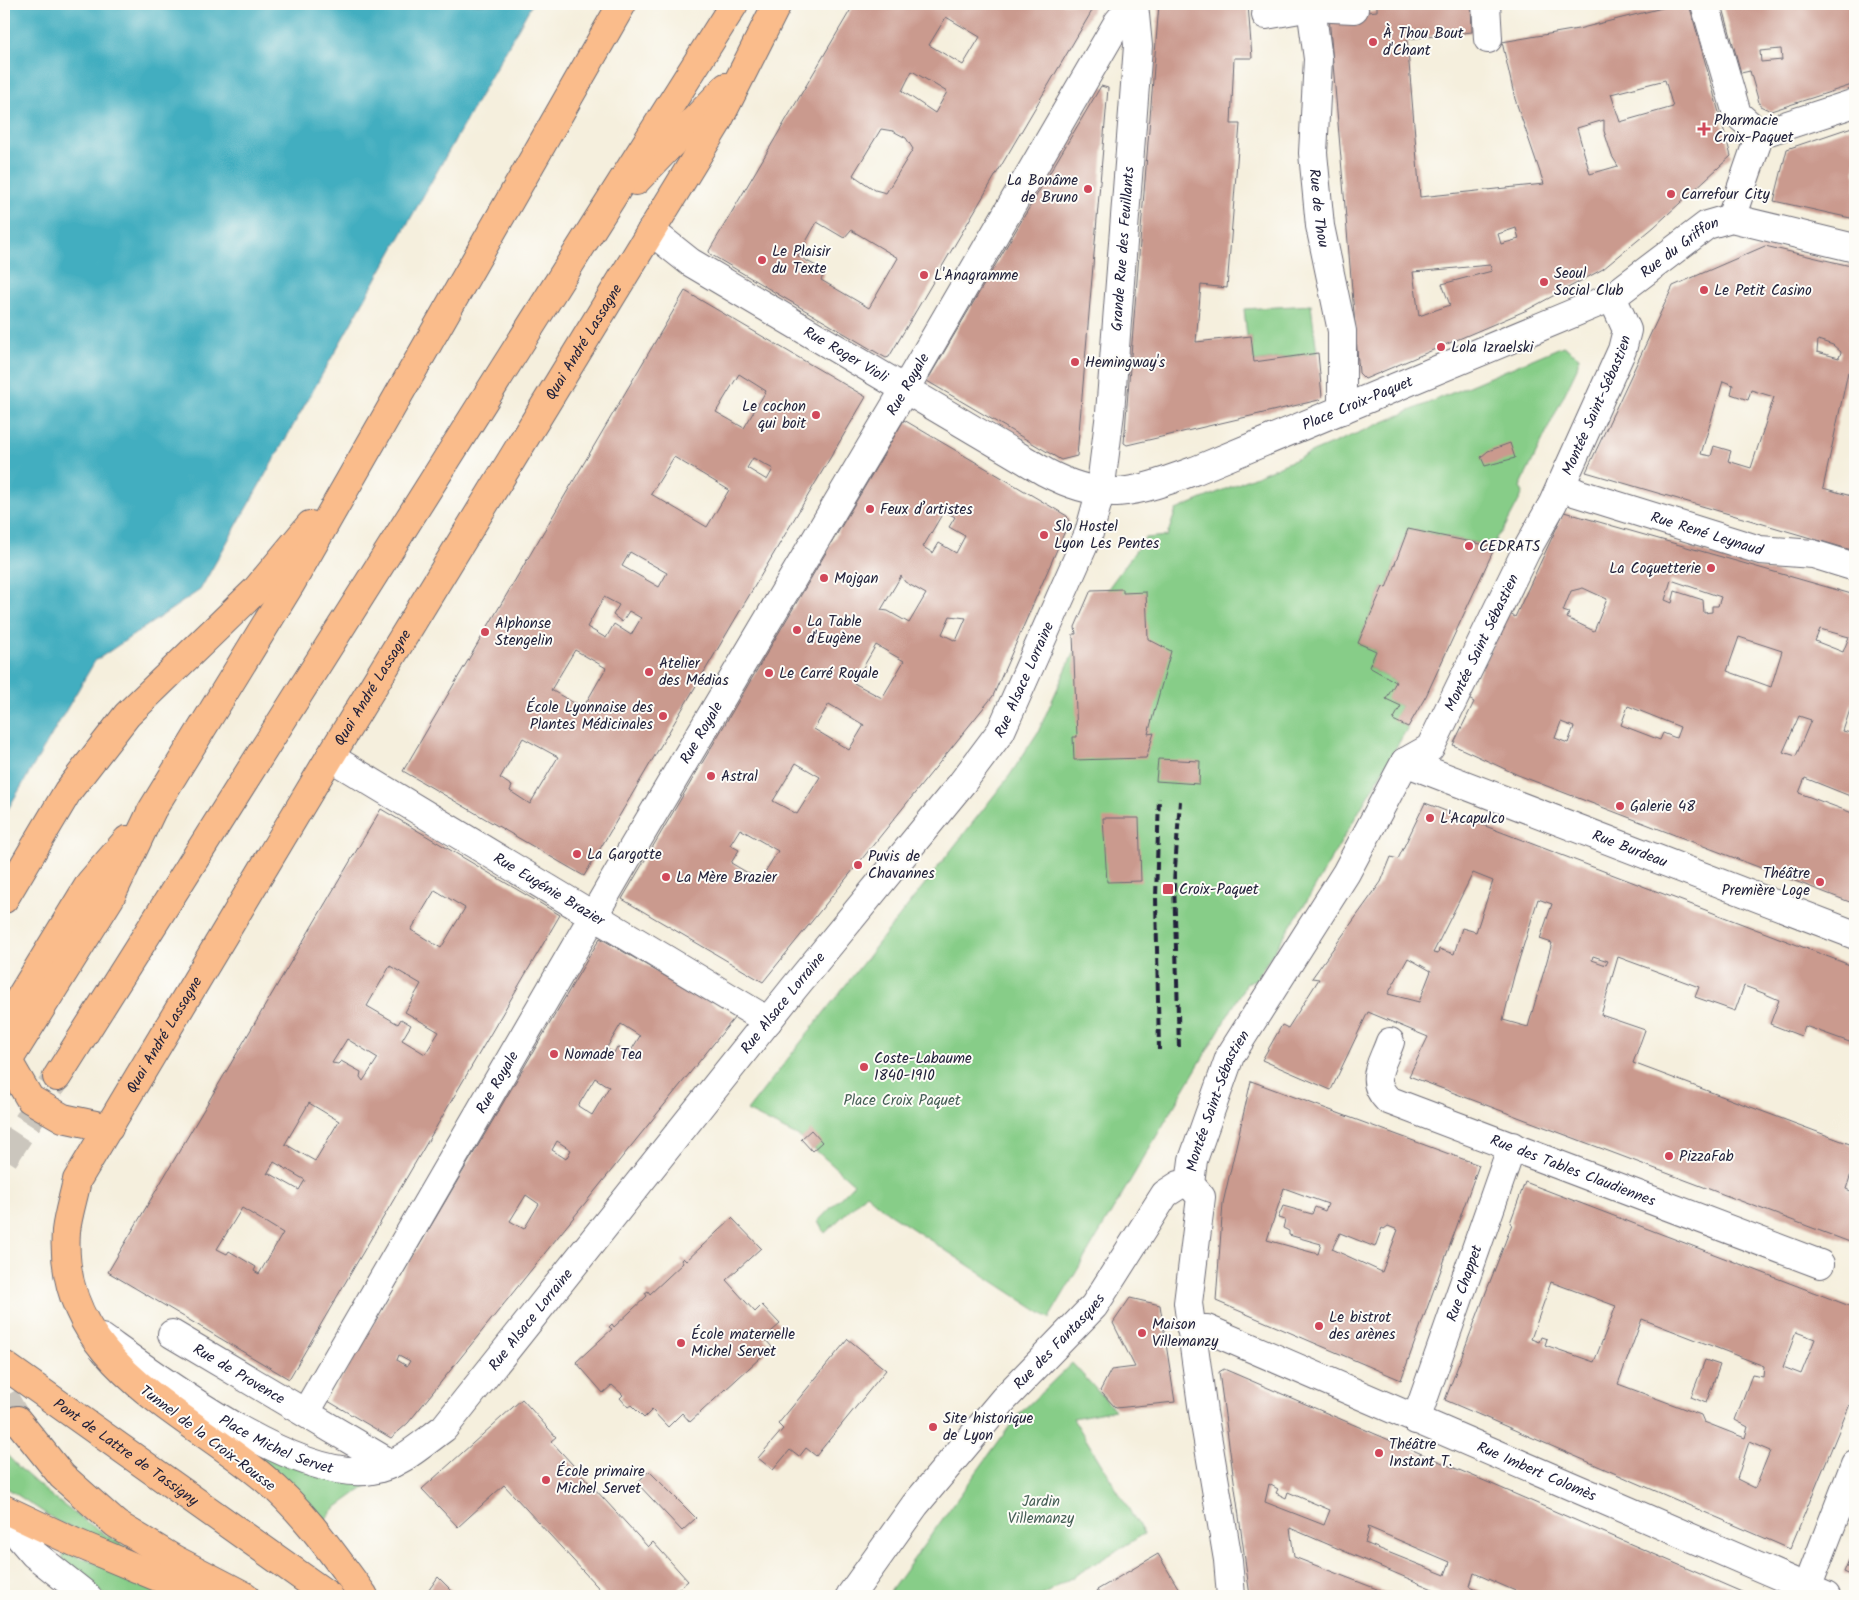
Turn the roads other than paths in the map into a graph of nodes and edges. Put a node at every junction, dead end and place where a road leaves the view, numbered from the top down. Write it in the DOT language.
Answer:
graph roads {
  1 [pos="622,4"];
  2 [pos="734,4"];
  3 [pos="777,4"];
  4 [pos="1133,4"];
  5 [pos="1486,4"];
  6 [pos="1706,4"];
  7 [pos="1311,6"];
  8 [pos="1354,9"];
  9 [pos="1266,15"];
  10 [pos="1488,39"];
  11 [pos="750,62"];
  12 [pos="1855,103"];
  13 [pos="1760,134"];
  14 [pos="1732,218"];
  15 [pos="596,223"];
  16 [pos="651,231"];
  17 [pos="1855,248"];
  18 [pos="1612,297"];
  19 [pos="905,389"];
  20 [pos="1342,410"];
  21 [pos="353,473"];
  22 [pos="1561,485"];
  23 [pos="1100,492"];
  24 [pos="1855,567"];
  25 [pos="330,757"];
  26 [pos="1405,762"];
  27 [pos="152,810"];
  28 [pos="4,899"];
  29 [pos="594,915"];
  30 [pos="1855,935"];
  31 [pos="768,1021"];
  32 [pos="4,1024"];
  33 [pos="1390,1042"];
  34 [pos="6,1067"];
  35 [pos="57,1077"];
  36 [pos="109,1128"];
  37 [pos="1512,1146"];
  38 [pos="1190,1184"];
  39 [pos="1820,1264"];
  40 [pos="88,1328"];
  41 [pos="1191,1329"];
  42 [pos="172,1334"];
  43 [pos="4,1365"];
  44 [pos="306,1412"];
  45 [pos="17,1420"];
  46 [pos="1416,1420"];
  47 [pos="392,1464"];
  48 [pos="1855,1464"];
  49 [pos="4,1509"];
  50 [pos="4,1519"];
  51 [pos="1816,1592"];
  52 [pos="87,1596"];
  53 [pos="203,1596"];
  54 [pos="245,1596"];
  55 [pos="329,1596"];
  56 [pos="364,1596"];
  57 [pos="850,1596"];
  58 [pos="1231,1596"];
  1 -- 21 [label="main road"];
  2 -- 15 [label="main road, Quai André Lassagne"];
  3 -- 11 [label="main road, Quai André Lassagne"];
  4 -- 19 [label="street, Rue Royale"];
  4 -- 23 [label="street, Grande Rue des Feuillants"];
  5 -- 10 [label="street"];
  6 -- 13 [label="street"];
  7 -- 8 [label="street"];
  7 -- 9 [label="street"];
  7 -- 20 [label="street, Rue de Thou"];
  11 -- 15 [label="main road, Quai André Lassagne"];
  11 -- 16 [label="main road, Quai André Lassagne"];
  12 -- 13 [label="street"];
  13 -- 14 [label="street, Rue du Griffon"];
  14 -- 17 [label="street"];
  14 -- 18 [label="street, Rue du Griffon"];
  15 -- 35 [label="main road, Quai André Lassagne"];
  16 -- 19 [label="street, Rue Roger Violi"];
  16 -- 25 [label="main road, Quai André Lassagne"];
  18 -- 20 [label="street, Place Croix-Paquet"];
  18 -- 22 [label="street, Montée Saint-Sébastien"];
  19 -- 23 [label="street, Rue Roger Violi"];
  19 -- 29 [label="street, Rue Royale"];
  20 -- 23 [label="street, Place Croix-Paquet"];
  21 -- 27 [label="main road"];
  21 -- 28 [label="main road"];
  22 -- 24 [label="street, Rue René Leynaud"];
  22 -- 26 [label="street, Montée Saint Sébastien"];
  23 -- 31 [label="street, Rue Alsace Lorraine"];
  25 -- 29 [label="street, Rue Eugénie Brazier"];
  25 -- 36 [label="main road, Quai André Lassagne"];
  26 -- 30 [label="street, Rue Burdeau"];
  26 -- 38 [label="street, Montée Saint-Sébastien"];
  27 -- 32 [label="main road"];
  27 -- 34 [label="main road"];
  29 -- 31 [label="street, Rue Eugénie Brazier"];
  29 -- 44 [label="street, Rue Royale"];
  31 -- 47 [label="street, Rue Alsace Lorraine"];
  33 -- 37 [label="street, Rue des Tables Claudiennes"];
  34 -- 36 [label="main road"];
  36 -- 40 [label="main road, Quai André Lassagne"];
  37 -- 39 [label="street, Rue des Tables Claudiennes"];
  37 -- 46 [label="street, Rue Chappet"];
  38 -- 41 [label="street, Montée Saint-Sébastien"];
  38 -- 57 [label="street, Rue des Fantasques"];
  40 -- 47 [label="street, Place Michel Servet"];
  40 -- 56 [label="main road, Tunnel de la Croix-Rousse"];
  41 -- 46 [label="street, Rue Imbert Colomès"];
  41 -- 58 [label="street, Montée Saint-Sébastien"];
  42 -- 44 [label="street, Rue de Provence"];
  43 -- 55 [label="main road, Pont de Lattre de Tassigny"];
  44 -- 47 [label="street, Place Michel Servet"];
  45 -- 54 [label="main road"];
  46 -- 51 [label="street, Rue Imbert Colomès"];
  48 -- 51 [label="street"];
  49 -- 53 [label="main road"];
  50 -- 52 [label="street"];
}
